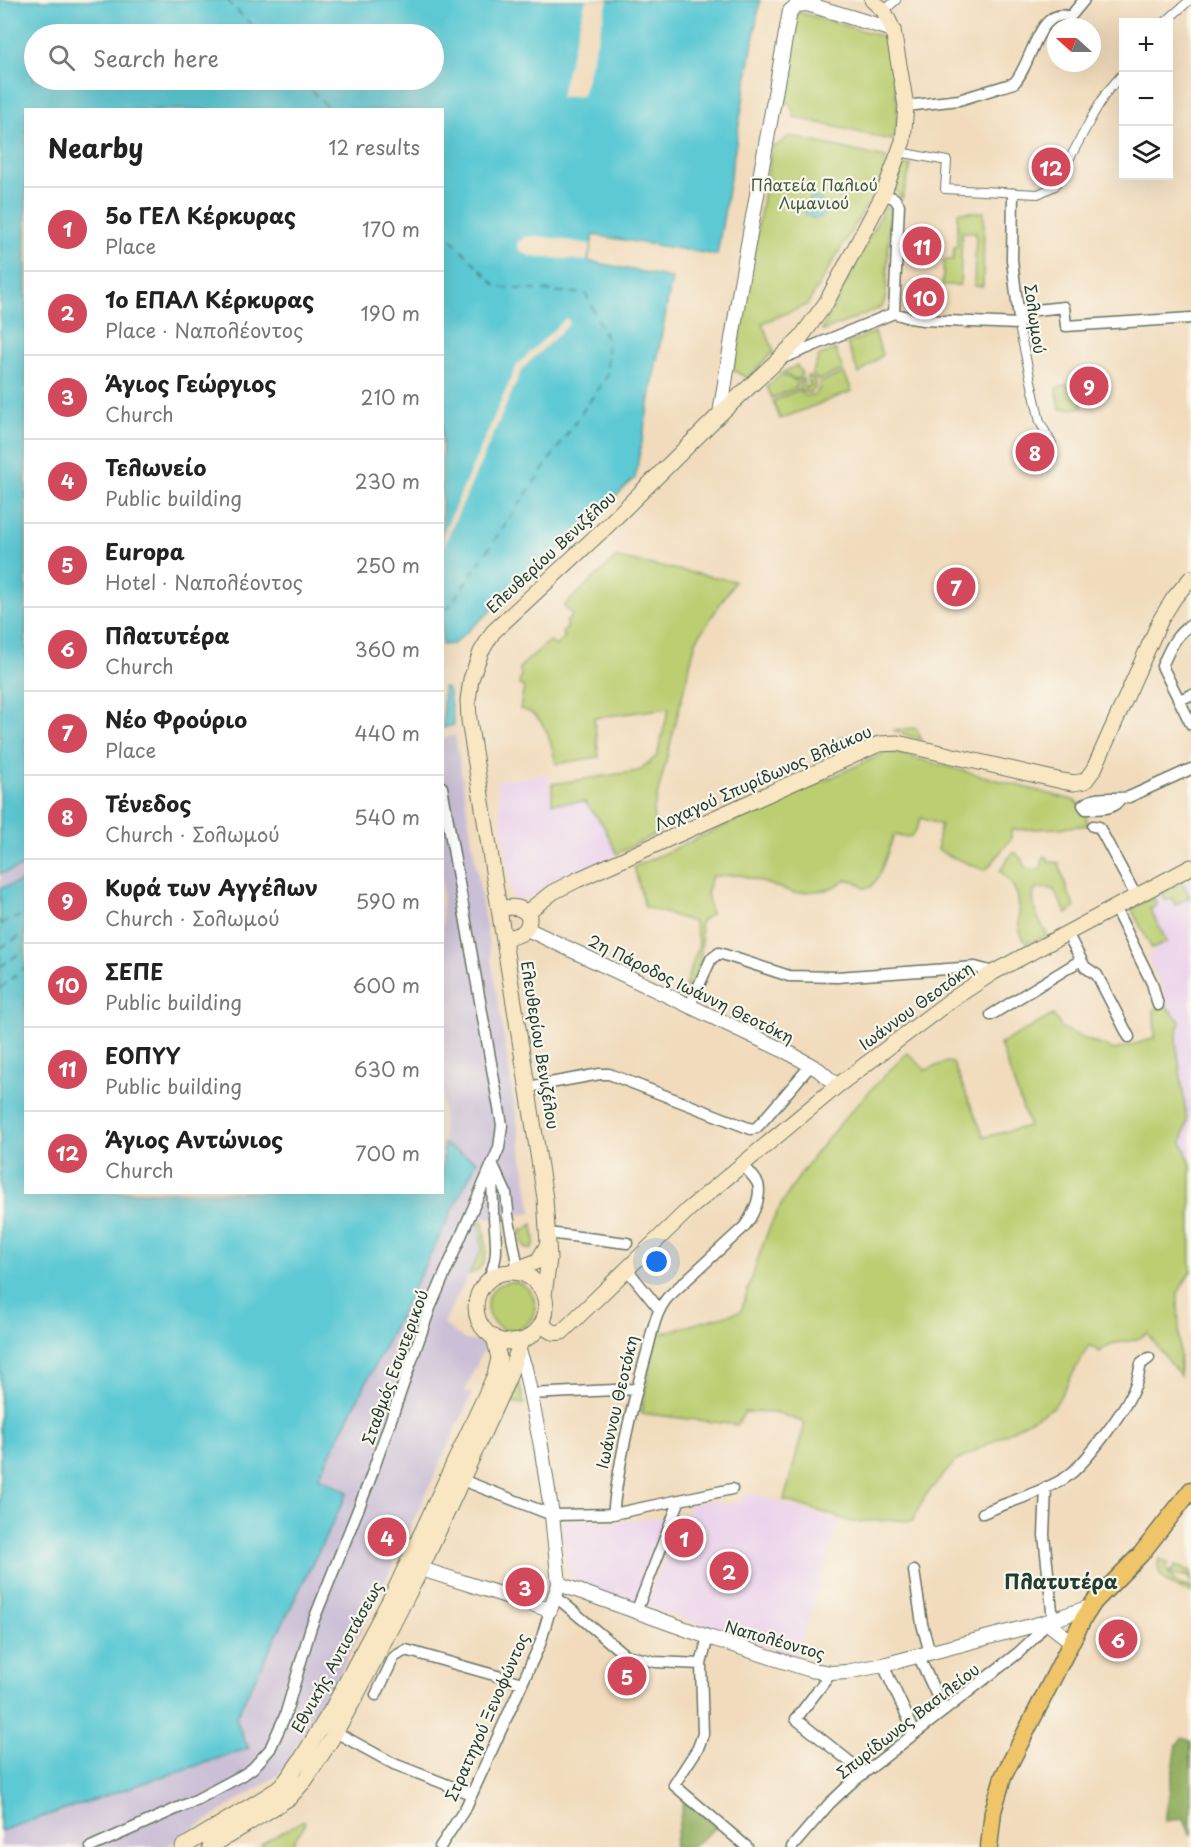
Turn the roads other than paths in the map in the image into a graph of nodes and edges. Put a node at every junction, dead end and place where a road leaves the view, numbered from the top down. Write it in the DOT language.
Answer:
graph roads {
  1 [pos="872,0"];
  2 [pos="896,0"];
  3 [pos="1084,0"];
  4 [pos="1190,0"];
  5 [pos="884,11"];
  6 [pos="1170,18"];
  7 [pos="893,30"];
  8 [pos="1119,79"];
  9 [pos="906,106"];
  10 [pos="899,152"];
  11 [pos="1013,194"];
  12 [pos="883,195"];
  13 [pos="894,313"];
  14 [pos="1191,318"];
  15 [pos="1019,322"];
  16 [pos="778,360"];
  17 [pos="720,414"];
  18 [pos="1052,444"];
  19 [pos="1189,582"];
  20 [pos="1191,625"];
  21 [pos="1191,694"];
  22 [pos="1179,700"];
  23 [pos="1191,724"];
  24 [pos="1191,769"];
  25 [pos="444,798"];
  26 [pos="1120,799"];
  27 [pos="1093,826"];
  28 [pos="1191,867"];
  29 [pos="1136,896"];
  30 [pos="500,908"];
  31 [pos="1115,908"];
  32 [pos="526,913"];
  33 [pos="527,929"];
  34 [pos="1067,933"];
  35 [pos="505,938"];
  36 [pos="1081,960"];
  37 [pos="994,972"];
  38 [pos="690,1005"];
  39 [pos="1158,1005"];
  40 [pos="991,1015"];
  41 [pos="1129,1037"];
  42 [pos="811,1065"];
  43 [pos="837,1086"];
  44 [pos="528,1087"];
  45 [pos="742,1164"];
  46 [pos="493,1165"];
  47 [pos="548,1238"];
  48 [pos="627,1243"];
  49 [pos="626,1268"];
  50 [pos="513,1270"];
  51 [pos="486,1283"];
  52 [pos="544,1295"];
  53 [pos="659,1309"];
  54 [pos="543,1322"];
  55 [pos="494,1337"];
  56 [pos="520,1344"];
  57 [pos="1149,1358"];
  58 [pos="636,1389"];
  59 [pos="530,1394"];
  60 [pos="455,1477"];
  61 [pos="1046,1487"];
  62 [pos="732,1490"];
  63 [pos="1191,1490"];
  64 [pos="679,1502"];
  65 [pos="983,1513"];
  66 [pos="613,1514"];
  67 [pos="552,1515"];
  68 [pos="414,1567"];
  69 [pos="914,1571"];
  70 [pos="557,1590"];
  71 [pos="1090,1607"];
  72 [pos="550,1610"];
  73 [pos="636,1612"];
  74 [pos="1050,1621"];
  75 [pos="708,1637"];
  76 [pos="1072,1642"];
  77 [pos="373,1648"];
  78 [pos="924,1654"];
  79 [pos="394,1657"];
  80 [pos="701,1664"];
  81 [pos="884,1665"];
  82 [pos="831,1673"];
  83 [pos="522,1683"];
  84 [pos="376,1695"];
  85 [pos="944,1711"];
  86 [pos="329,1728"];
  87 [pos="915,1733"];
  88 [pos="864,1773"];
  89 [pos="471,1794"];
  90 [pos="233,1824"];
  91 [pos="222,1844"];
  92 [pos="92,1847"];
  93 [pos="183,1847"];
  94 [pos="440,1847"];
  95 [pos="747,1847"];
  96 [pos="792,1847"];
  97 [pos="989,1847"];
  1 -- 5 [label="main road"];
  2 -- 5 [label="street"];
  3 -- 9 [label="street"];
  4 -- 6 [label="street"];
  5 -- 7 [label="main road, Ελευθερίου Βενιζέλου"];
  7 -- 9 [label="main road, Ελευθερίου Βενιζέλου"];
  7 -- 17 [label="street"];
  8 -- 11 [label="street"];
  9 -- 10 [label="main road, Ελευθερίου Βενιζέλου"];
  10 -- 11 [label="street"];
  10 -- 12 [label="main road, Ελευθερίου Βενιζέλου"];
  11 -- 15 [label="street, Σολωμού"];
  12 -- 13 [label="street"];
  12 -- 16 [label="main road, Ελευθερίου Βενιζέλου"];
  13 -- 15 [label="street"];
  13 -- 16 [label="street"];
  14 -- 15 [label="street"];
  15 -- 18 [label="street, Σολωμού"];
  16 -- 17 [label="main road, Ελευθερίου Βενιζέλου"];
  17 -- 30 [label="main road, Ελευθερίου Βενιζέλου"];
  19 -- 32 [label="main road, Λοχαγού Σπυρίδωνος Βλάικου"];
  20 -- 22 [label="street"];
  21 -- 22 [label="street"];
  22 -- 23 [label="street"];
  24 -- 26 [label="street"];
  25 -- 46 [label="street, Σταθμός Εσωτερικού"];
  27 -- 29 [label="street"];
  28 -- 29 [label="main road, Ιωάννου Θεοτόκη"];
  29 -- 31 [label="main road, Ιωάννου Θεοτόκη"];
  30 -- 32 [label="main road"];
  30 -- 35 [label="main road, Ελευθερίου Βενιζέλου"];
  31 -- 34 [label="main road, Ιωάννου Θεοτόκη"];
  31 -- 39 [label="street"];
  32 -- 33 [label="main road"];
  33 -- 35 [label="main road"];
  33 -- 38 [label="street, 2η Πάροδος Ιωάννη Θεοτόκη"];
  34 -- 36 [label="street"];
  34 -- 37 [label="main road, Ιωάννου Θεοτόκη"];
  35 -- 44 [label="main road, Ελευθερίου Βενιζέλου"];
  36 -- 40 [label="street"];
  36 -- 41 [label="street"];
  37 -- 38 [label="street"];
  37 -- 43 [label="main road, Ιωάννου Θεοτόκη"];
  38 -- 42 [label="street, 2η Πάροδος Ιωάννη Θεοτόκη"];
  42 -- 43 [label="street, 2η Πάροδος Ιωάννη Θεοτόκη"];
  42 -- 44 [label="street"];
  43 -- 45 [label="main road, Ιωάννου Θεοτόκη"];
  44 -- 47 [label="main road, Ελευθερίου Βενιζέλου"];
  45 -- 49 [label="main road, Ιωάννου Θεοτόκη"];
  45 -- 53 [label="street, Ιωάννου Θεοτόκη"];
  46 -- 50 [label="street"];
  46 -- 51 [label="street"];
  46 -- 92 [label="street, Σταθμός Εσωτερικού"];
  47 -- 48 [label="street"];
  47 -- 50 [label="main road"];
  47 -- 52 [label="main road, Ελευθερίου Βενιζέλου"];
  49 -- 53 [label="street"];
  49 -- 54 [label="main road, Ιωάννου Θεοτόκη"];
  50 -- 51 [label="main road"];
  50 -- 52 [label="main road"];
  51 -- 55 [label="main road, Εθνικής Αντιστάσεως"];
  52 -- 54 [label="main road"];
  53 -- 58 [label="street, Ιωάννου Θεοτόκη"];
  54 -- 56 [label="main road"];
  55 -- 56 [label="main road"];
  55 -- 60 [label="main road, Εθνικής Αντιστάσεως"];
  56 -- 59 [label="street, Στρατηγού Ξενοφώντος"];
  56 -- 60 [label="main road, Εθνικής Αντιστάσεως"];
  57 -- 61 [label="street"];
  58 -- 59 [label="street"];
  58 -- 66 [label="street, Ιωάννου Θεοτόκη"];
  59 -- 67 [label="street, Στρατηγού Ξενοφώντος"];
  60 -- 67 [label="street"];
  60 -- 68 [label="main road, Εθνικής Αντιστάσεως"];
  61 -- 65 [label="street"];
  61 -- 74 [label="street"];
  62 -- 64 [label="street"];
  63 -- 71 [label="main road"];
  64 -- 66 [label="street"];
  64 -- 73 [label="street"];
  66 -- 67 [label="street"];
  67 -- 70 [label="street, Στρατηγού Ξενοφώντος"];
  68 -- 72 [label="street"];
  68 -- 77 [label="main road, Εθνικής Αντιστάσεως"];
  69 -- 78 [label="street"];
  70 -- 72 [label="street, Στρατηγού Ξενοφώντος"];
  70 -- 73 [label="street, Ναπολέοντος"];
  70 -- 80 [label="street"];
  71 -- 74 [label="street, Ναπολέοντος"];
  71 -- 76 [label="main road"];
  72 -- 83 [label="street, Στρατηγού Ξενοφώντος"];
  73 -- 75 [label="street, Ναπολέοντος"];
  74 -- 76 [label="street"];
  74 -- 78 [label="street, Ναπολέοντος"];
  74 -- 85 [label="street, Σπυρίδωνος Βασιλείου"];
  75 -- 80 [label="street"];
  75 -- 82 [label="street, Ναπολέοντος"];
  76 -- 97 [label="main road"];
  77 -- 79 [label="street"];
  77 -- 86 [label="main road, Εθνικής Αντιστάσεως"];
  78 -- 81 [label="street, Ναπολέοντος"];
  78 -- 85 [label="street"];
  79 -- 83 [label="street"];
  79 -- 84 [label="street"];
  80 -- 95 [label="street"];
  81 -- 82 [label="street, Ναπολέοντος"];
  81 -- 87 [label="street"];
  82 -- 88 [label="street"];
  83 -- 89 [label="street, Στρατηγού Ξενοφώντος"];
  85 -- 87 [label="street, Σπυρίδωνος Βασιλείου"];
  86 -- 89 [label="street"];
  86 -- 90 [label="main road, Εθνικής Αντιστάσεως"];
  87 -- 88 [label="street, Σπυρίδωνος Βασιλείου"];
  88 -- 96 [label="street, Σπυρίδωνος Βασιλείου"];
  89 -- 94 [label="street, Στρατηγού Ξενοφώντος"];
  90 -- 91 [label="main road, Εθνικής Αντιστάσεως"];
  90 -- 93 [label="main road, Εθνικής Αντιστάσεως"];
}
